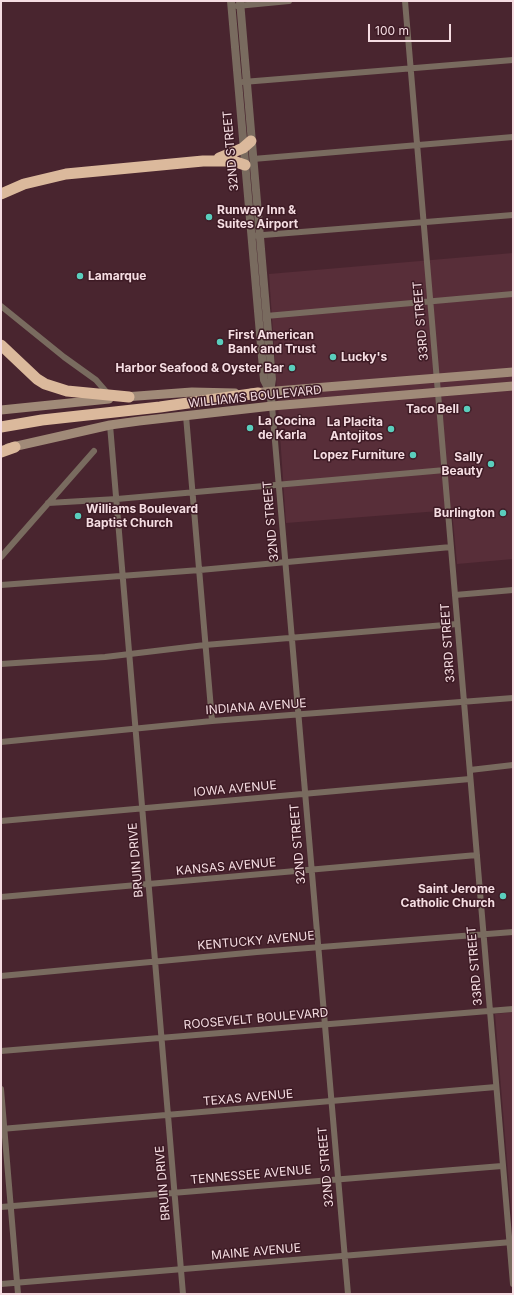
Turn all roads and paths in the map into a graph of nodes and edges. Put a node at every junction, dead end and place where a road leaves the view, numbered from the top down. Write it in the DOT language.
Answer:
graph roads {
  1 [pos="289,1"];
  2 [pos="405,1"];
  3 [pos="240,3"];
  4 [pos="231,4"];
  5 [pos="513,60"];
  6 [pos="411,68"];
  7 [pos="242,82"];
  8 [pos="513,137"];
  9 [pos="247,144"];
  10 [pos="418,145"];
  11 [pos="203,161"];
  12 [pos="249,162"];
  13 [pos="1,194"];
  14 [pos="513,216"];
  15 [pos="424,222"];
  16 [pos="255,236"];
  17 [pos="513,294"];
  18 [pos="261,300"];
  19 [pos="431,301"];
  20 [pos="1,306"];
  21 [pos="266,316"];
  22 [pos="1,345"];
  23 [pos="513,372"];
  24 [pos="437,378"];
  25 [pos="513,386"];
  26 [pos="270,392"];
  27 [pos="258,393"];
  28 [pos="438,393"];
  29 [pos="110,395"];
  30 [pos="129,397"];
  31 [pos="272,406"];
  32 [pos="1,410"];
  33 [pos="186,416"];
  34 [pos="110,425"];
  35 [pos="1,427"];
  36 [pos="14,447"];
  37 [pos="1,448"];
  38 [pos="94,451"];
  39 [pos="1,452"];
  40 [pos="444,470"];
  41 [pos="280,485"];
  42 [pos="193,493"];
  43 [pos="117,499"];
  44 [pos="48,503"];
  45 [pos="451,547"];
  46 [pos="1,557"];
  47 [pos="287,562"];
  48 [pos="200,570"];
  49 [pos="124,576"];
  50 [pos="1,585"];
  51 [pos="513,590"];
  52 [pos="455,595"];
  53 [pos="457,624"];
  54 [pos="293,637"];
  55 [pos="205,645"];
  56 [pos="130,654"];
  57 [pos="1,664"];
  58 [pos="513,698"];
  59 [pos="463,702"];
  60 [pos="300,715"];
  61 [pos="212,721"];
  62 [pos="136,729"];
  63 [pos="1,742"];
  64 [pos="513,765"];
  65 [pos="470,770"];
  66 [pos="470,779"];
  67 [pos="306,794"];
  68 [pos="142,807"];
  69 [pos="1,821"];
  70 [pos="477,855"];
  71 [pos="313,871"];
  72 [pos="149,885"];
  73 [pos="1,897"];
  74 [pos="513,932"];
  75 [pos="484,934"];
  76 [pos="319,947"];
  77 [pos="155,962"];
  78 [pos="1,976"];
  79 [pos="513,1009"];
  80 [pos="490,1011"];
  81 [pos="326,1024"];
  82 [pos="162,1037"];
  83 [pos="1,1051"];
  84 [pos="496,1087"];
  85 [pos="1,1089"];
  86 [pos="332,1101"];
  87 [pos="169,1116"];
  88 [pos="3,1129"];
  89 [pos="502,1166"];
  90 [pos="339,1178"];
  91 [pos="175,1193"];
  92 [pos="11,1206"];
  93 [pos="1,1207"];
  94 [pos="511,1242"];
  95 [pos="345,1255"];
  96 [pos="181,1269"];
  97 [pos="17,1283"];
  98 [pos="1,1284"];
  99 [pos="513,1284"];
  100 [pos="18,1294"];
  101 [pos="183,1294"];
  102 [pos="348,1294"];
  1 -- 3 [label="street"];
  2 -- 6 [label="street, 33RD STREET"];
  3 -- 4 [label="street"];
  3 -- 7 [label="street, 32ND STREET"];
  4 -- 7 [label="street, 32ND STREET"];
  5 -- 6 [label="street"];
  6 -- 7 [label="street"];
  6 -- 10 [label="street, 33RD STREET"];
  7 -- 9 [label="street, 32ND STREET"];
  8 -- 10 [label="street"];
  9 -- 11 [label="highway"];
  9 -- 12 [label="street, 32ND STREET"];
  10 -- 12 [label="street"];
  10 -- 15 [label="street, 33RD STREET"];
  11 -- 12 [label="highway"];
  11 -- 13 [label="highway"];
  12 -- 16 [label="street, 32ND STREET"];
  14 -- 15 [label="street"];
  15 -- 16 [label="street"];
  15 -- 19 [label="street, 33RD STREET"];
  16 -- 18 [label="street, 32ND STREET"];
  17 -- 19 [label="street"];
  18 -- 21 [label="street, 32ND STREET"];
  18 -- 26 [label="street, 32ND STREET"];
  19 -- 21 [label="street"];
  19 -- 24 [label="street, 33RD STREET"];
  20 -- 29 [label="street"];
  21 -- 26 [label="street, 32ND STREET"];
  22 -- 29 [label="highway"];
  23 -- 24 [label="main road, WILLIAMS BOULEVARD"];
  24 -- 26 [label="main road, WILLIAMS BOULEVARD"];
  24 -- 28 [label="street, 33RD STREET"];
  25 -- 28 [label="main road, WILLIAMS BOULEVARD"];
  26 -- 27 [label="main road, WILLIAMS BOULEVARD"];
  26 -- 31 [label="street, 32ND STREET"];
  27 -- 30 [label="main road, WILLIAMS BOULEVARD"];
  27 -- 35 [label="highway"];
  28 -- 31 [label="main road, WILLIAMS BOULEVARD"];
  28 -- 40 [label="street, 33RD STREET"];
  29 -- 30 [label="highway"];
  30 -- 32 [label="main road, WILLIAMS BOULEVARD"];
  31 -- 33 [label="main road, WILLIAMS BOULEVARD"];
  31 -- 41 [label="street, 32ND STREET"];
  33 -- 34 [label="main road, WILLIAMS BOULEVARD"];
  33 -- 42 [label="street"];
  34 -- 36 [label="main road, WILLIAMS BOULEVARD"];
  34 -- 43 [label="street, BRUIN DRIVE"];
  36 -- 37 [label="main road, WILLIAMS BOULEVARD"];
  36 -- 39 [label="highway"];
  38 -- 44 [label="street"];
  40 -- 41 [label="street"];
  40 -- 45 [label="street, 33RD STREET"];
  41 -- 42 [label="street"];
  41 -- 47 [label="street, 32ND STREET"];
  42 -- 43 [label="street"];
  42 -- 48 [label="street"];
  43 -- 44 [label="street"];
  43 -- 49 [label="street, BRUIN DRIVE"];
  44 -- 46 [label="street"];
  45 -- 47 [label="street"];
  45 -- 52 [label="street, 33RD STREET"];
  47 -- 48 [label="street"];
  47 -- 54 [label="street, 32ND STREET"];
  48 -- 49 [label="street"];
  48 -- 55 [label="street"];
  49 -- 50 [label="street"];
  49 -- 56 [label="street, BRUIN DRIVE"];
  51 -- 52 [label="street"];
  52 -- 53 [label="street, 33RD STREET"];
  53 -- 54 [label="street"];
  53 -- 59 [label="street, 33RD STREET"];
  54 -- 55 [label="street"];
  54 -- 60 [label="street, 32ND STREET"];
  55 -- 56 [label="street"];
  55 -- 61 [label="street"];
  56 -- 57 [label="street"];
  56 -- 62 [label="street, BRUIN DRIVE"];
  58 -- 59 [label="street, INDIANA AVENUE"];
  59 -- 60 [label="street, INDIANA AVENUE"];
  59 -- 65 [label="street, 33RD STREET"];
  60 -- 61 [label="street, INDIANA AVENUE"];
  60 -- 67 [label="street, 32ND STREET"];
  61 -- 62 [label="street, INDIANA AVENUE"];
  62 -- 63 [label="street, INDIANA AVENUE"];
  62 -- 68 [label="street, BRUIN DRIVE"];
  64 -- 65 [label="street"];
  65 -- 66 [label="street, 33RD STREET"];
  66 -- 67 [label="street, IOWA AVENUE"];
  66 -- 70 [label="street, 33RD STREET"];
  67 -- 68 [label="street, IOWA AVENUE"];
  67 -- 71 [label="street, 32ND STREET"];
  68 -- 69 [label="street, IOWA AVENUE"];
  68 -- 72 [label="street, BRUIN DRIVE"];
  70 -- 71 [label="street, KANSAS AVENUE"];
  70 -- 75 [label="street, 33RD STREET"];
  71 -- 72 [label="street, KANSAS AVENUE"];
  71 -- 76 [label="street, 32ND STREET"];
  72 -- 73 [label="street, KANSAS AVENUE"];
  72 -- 77 [label="street, BRUIN DRIVE"];
  74 -- 75 [label="street, KENTUCKY AVENUE"];
  75 -- 76 [label="street, KENTUCKY AVENUE"];
  75 -- 80 [label="street, 33RD STREET"];
  76 -- 77 [label="street, KENTUCKY AVENUE"];
  76 -- 81 [label="street, 32ND STREET"];
  77 -- 78 [label="street, KENTUCKY AVENUE"];
  77 -- 82 [label="street, BRUIN DRIVE"];
  79 -- 80 [label="street, ROOSEVELT BOULEVARD"];
  80 -- 81 [label="street, ROOSEVELT BOULEVARD"];
  80 -- 84 [label="street, 33RD STREET"];
  81 -- 82 [label="street, ROOSEVELT BOULEVARD"];
  81 -- 86 [label="street, 32ND STREET"];
  82 -- 83 [label="street, ROOSEVELT BOULEVARD"];
  82 -- 87 [label="street, BRUIN DRIVE"];
  84 -- 86 [label="street, TEXAS AVENUE"];
  84 -- 89 [label="street, 33RD STREET"];
  85 -- 88 [label="street"];
  86 -- 87 [label="street, TEXAS AVENUE"];
  86 -- 90 [label="street, 32ND STREET"];
  87 -- 88 [label="street, TEXAS AVENUE"];
  87 -- 91 [label="street, BRUIN DRIVE"];
  88 -- 92 [label="street"];
  89 -- 90 [label="street, TENNESSEE AVENUE"];
  89 -- 94 [label="street, 33RD STREET"];
  90 -- 91 [label="street, TENNESSEE AVENUE"];
  90 -- 95 [label="street, 32ND STREET"];
  91 -- 92 [label="street, TENNESSEE AVENUE"];
  91 -- 96 [label="street, BRUIN DRIVE"];
  92 -- 93 [label="street, TENNESSEE AVENUE"];
  92 -- 97 [label="street"];
  94 -- 95 [label="street, MAINE AVENUE"];
  94 -- 99 [label="street, 33RD STREET"];
  95 -- 96 [label="street, MAINE AVENUE"];
  95 -- 102 [label="street, 32ND STREET"];
  96 -- 97 [label="street, MAINE AVENUE"];
  96 -- 101 [label="street, BRUIN DRIVE"];
  97 -- 98 [label="street, MAINE AVENUE"];
  97 -- 100 [label="street"];
}
